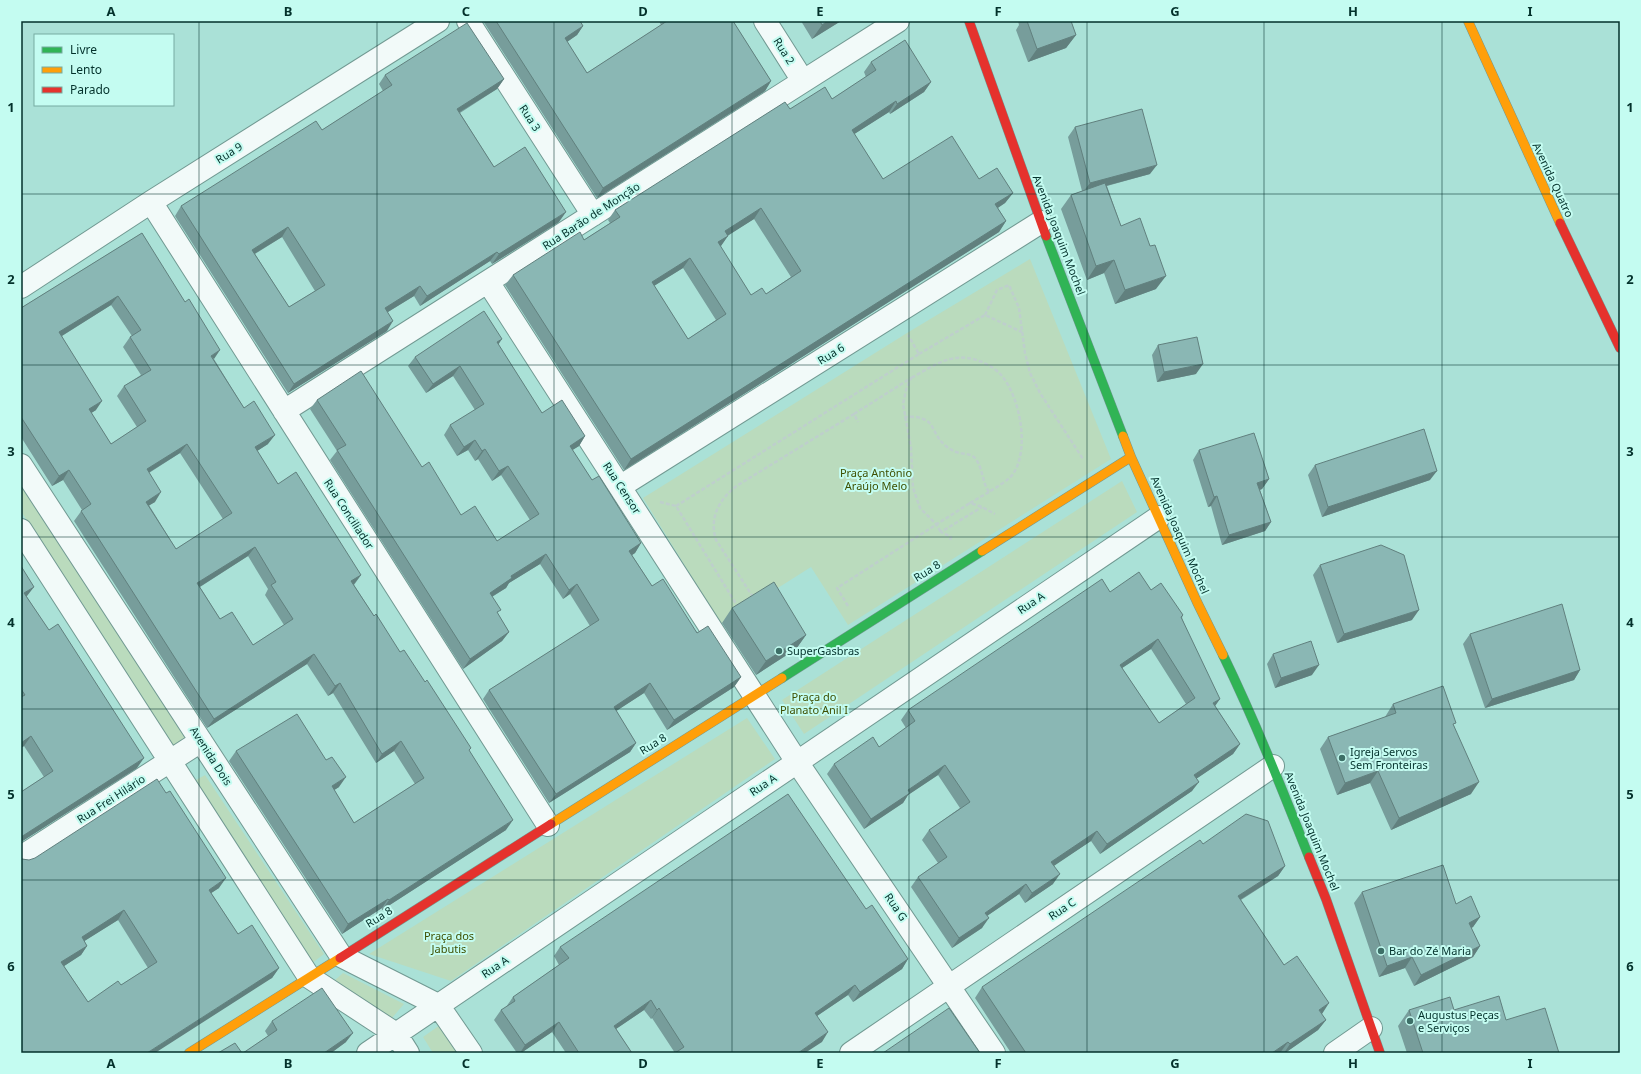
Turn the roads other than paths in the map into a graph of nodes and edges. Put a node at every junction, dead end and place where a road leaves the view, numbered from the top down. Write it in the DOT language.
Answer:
graph roads {
  1 [pos="438,21"];
  2 [pos="468,21"];
  3 [pos="765,21"];
  4 [pos="898,21"];
  5 [pos="969,21"];
  6 [pos="1468,21"];
  7 [pos="803,81"];
  8 [pos="151,202"];
  9 [pos="593,215"];
  10 [pos="1041,222"];
  11 [pos="488,282"];
  12 [pos="21,287"];
  13 [pos="1620,348"];
  14 [pos="284,411"];
  15 [pos="1131,457"];
  16 [pos="21,465"];
  17 [pos="621,486"];
  18 [pos="1159,517"];
  19 [pos="21,530"];
  20 [pos="755,694"];
  21 [pos="201,741"];
  22 [pos="170,761"];
  23 [pos="797,762"];
  24 [pos="1273,766"];
  25 [pos="548,825"];
  26 [pos="21,857"];
  27 [pos="342,956"];
  28 [pos="308,977"];
  29 [pos="949,987"];
  30 [pos="438,1005"];
  31 [pos="1371,1028"];
  32 [pos="396,1034"];
  33 [pos="189,1053"];
  34 [pos="368,1053"];
  35 [pos="408,1053"];
  36 [pos="471,1053"];
  37 [pos="852,1053"];
  38 [pos="994,1053"];
  39 [pos="1336,1053"];
  40 [pos="1380,1053"];
  1 -- 8 [label="street, Rua 9"];
  2 -- 9 [label="street, Rua 3"];
  3 -- 7 [label="street, Rua 2"];
  4 -- 7 [label="street, Rua Barão de Monção"];
  5 -- 10 [label="street, Avenida Joaquim Mochel"];
  6 -- 13 [label="street, Avenida Quatro"];
  7 -- 9 [label="street, Rua Barão de Monção"];
  8 -- 12 [label="street, Rua 9"];
  8 -- 14 [label="street, Rua Conciliador"];
  9 -- 11 [label="street, Rua Barão de Monção"];
  10 -- 15 [label="street, Avenida Joaquim Mochel"];
  10 -- 17 [label="street, Rua 6"];
  11 -- 14 [label="street, Rua Barão de Monção"];
  11 -- 17 [label="street, Rua Censor"];
  14 -- 25 [label="street, Rua Conciliador"];
  15 -- 18 [label="street, Avenida Joaquim Mochel"];
  15 -- 20 [label="street, Rua 8"];
  16 -- 21 [label="street, Avenida Dois"];
  17 -- 20 [label="street, Rua Censor"];
  18 -- 23 [label="street, Rua A"];
  18 -- 24 [label="street, Avenida Joaquim Mochel"];
  19 -- 22 [label="street"];
  20 -- 23 [label="street, Rua Censor"];
  20 -- 25 [label="street, Rua 8"];
  21 -- 22 [label="street, Rua Frei Hilário"];
  21 -- 27 [label="street, Avenida Dois"];
  22 -- 26 [label="street, Rua Frei Hilário"];
  22 -- 28 [label="street"];
  23 -- 29 [label="street, Rua G"];
  23 -- 30 [label="street, Rua A"];
  24 -- 29 [label="street, Rua C"];
  24 -- 31 [label="street, Avenida Joaquim Mochel"];
  25 -- 27 [label="street, Rua 8"];
  27 -- 28 [label="street, Rua 8"];
  27 -- 30 [label="street, Avenida Dois"];
  28 -- 32 [label="street"];
  28 -- 33 [label="street, Rua 8"];
  29 -- 37 [label="street, Rua C"];
  29 -- 38 [label="street, Rua G"];
  30 -- 32 [label="street, Rua A"];
  30 -- 36 [label="street"];
  31 -- 39 [label="street"];
  31 -- 40 [label="street, Avenida Joaquim Mochel"];
  32 -- 34 [label="street, Rua A"];
  32 -- 35 [label="street"];
}
